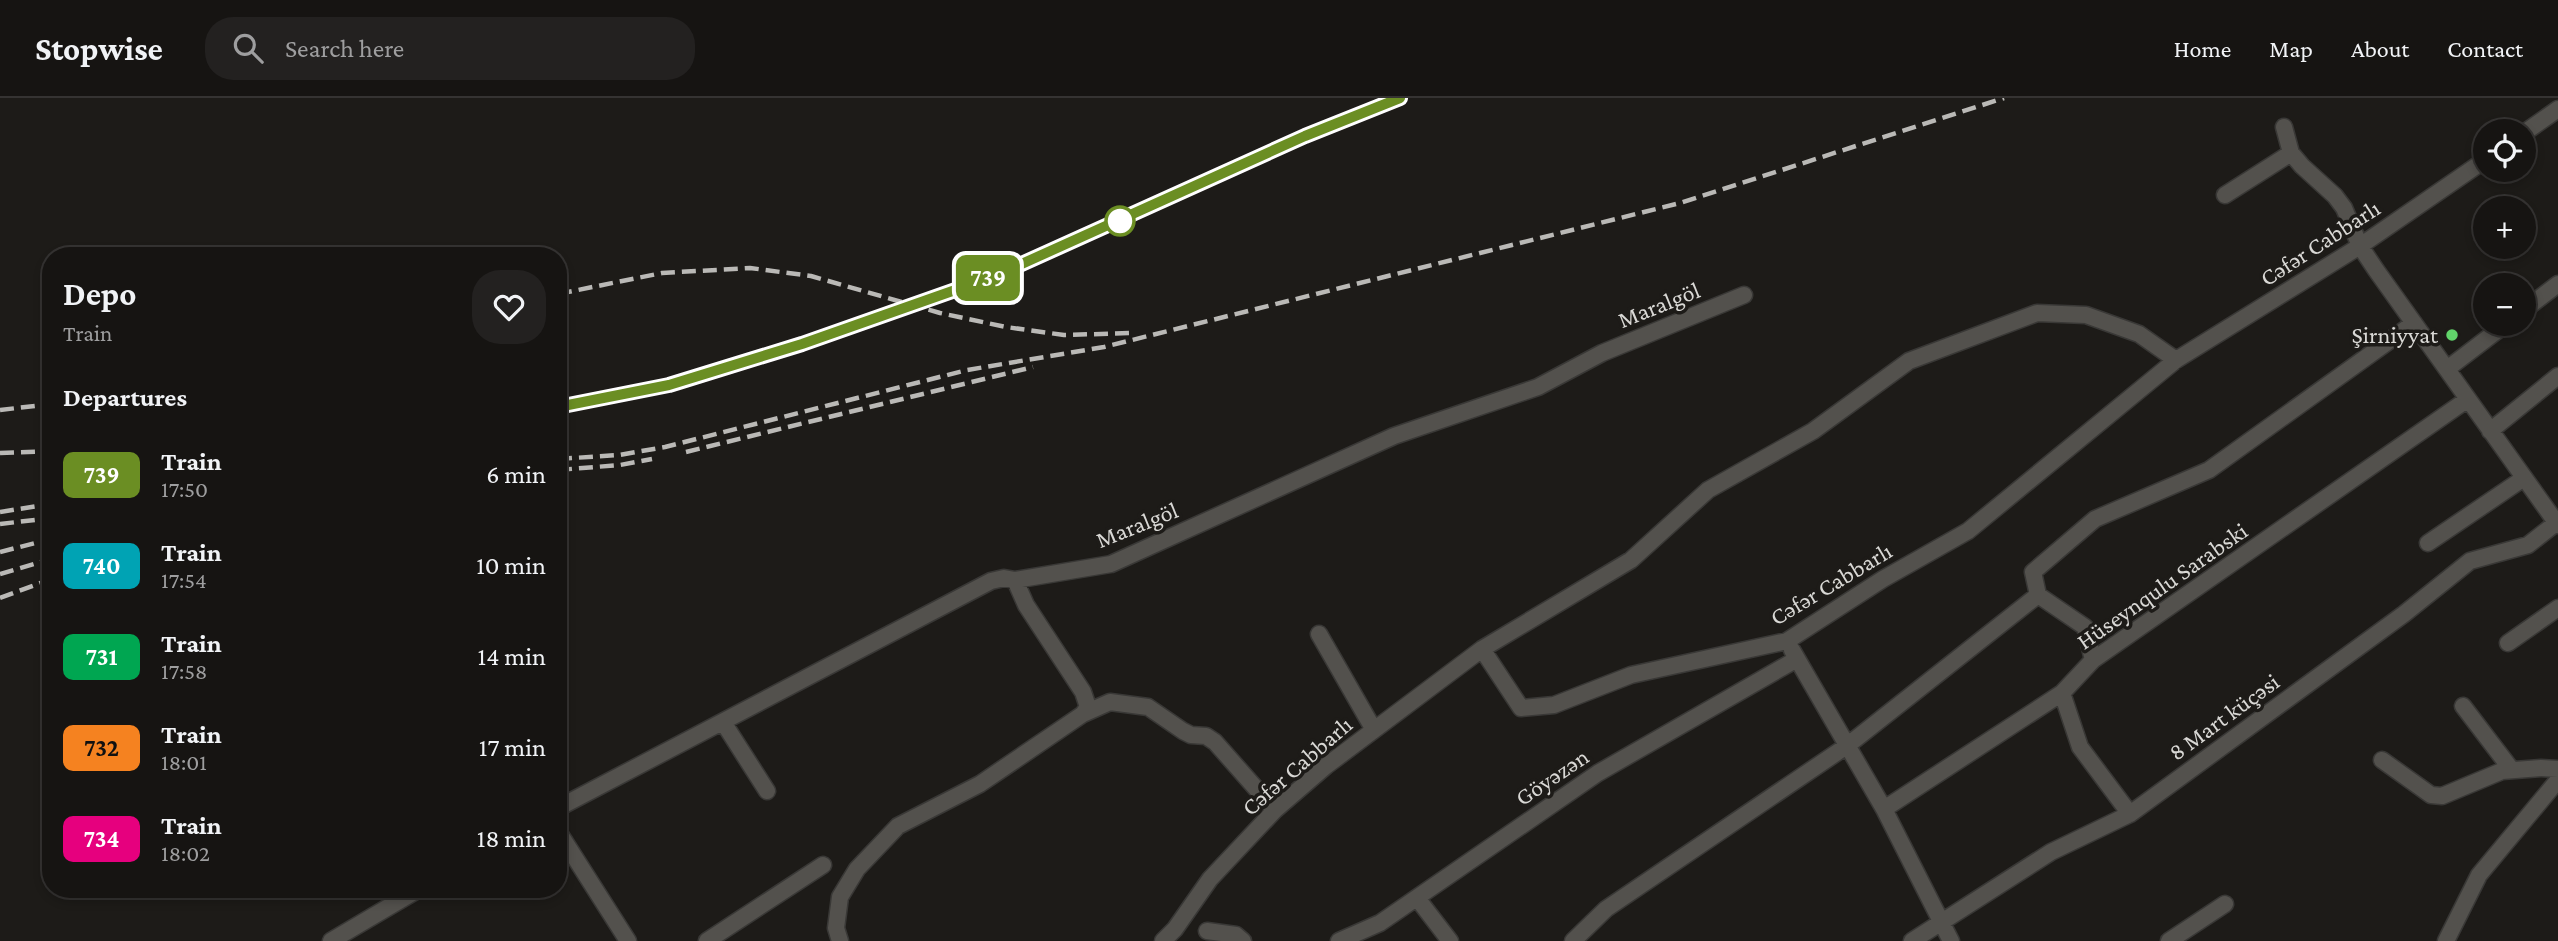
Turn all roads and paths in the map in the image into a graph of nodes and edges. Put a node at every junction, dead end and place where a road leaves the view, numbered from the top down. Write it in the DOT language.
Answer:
graph roads {
  1 [pos="2558,109"];
  2 [pos="2536,125"];
  3 [pos="2284,127"];
  4 [pos="2291,153"];
  5 [pos="2473,168"];
  6 [pos="2225,195"];
  7 [pos="2360,246"];
  8 [pos="2558,284"];
  9 [pos="1744,295"];
  10 [pos="2536,301"];
  11 [pos="2414,323"];
  12 [pos="2490,336"];
  13 [pos="2176,360"];
  14 [pos="2447,369"];
  15 [pos="2558,376"];
  16 [pos="2468,399"];
  17 [pos="2490,431"];
  18 [pos="2524,478"];
  19 [pos="2557,524"];
  20 [pos="2428,543"];
  21 [pos="1015,580"];
  22 [pos="2038,594"];
  23 [pos="2558,608"];
  24 [pos="1320,634"];
  25 [pos="1787,641"];
  26 [pos="2508,643"];
  27 [pos="1482,649"];
  28 [pos="1797,659"];
  29 [pos="2093,660"];
  30 [pos="2062,693"];
  31 [pos="2463,706"];
  32 [pos="1083,714"];
  33 [pos="723,722"];
  34 [pos="1374,730"];
  35 [pos="1849,745"];
  36 [pos="2382,760"];
  37 [pos="2511,769"];
  38 [pos="2558,769"];
  39 [pos="2558,780"];
  40 [pos="766,791"];
  41 [pos="567,803"];
  42 [pos="1884,809"];
  43 [pos="1275,810"];
  44 [pos="2130,814"];
  45 [pos="567,845"];
  46 [pos="823,864"];
  47 [pos="404,898"];
  48 [pos="1418,898"];
  49 [pos="2225,904"];
  50 [pos="1940,922"];
  51 [pos="1207,931"];
  52 [pos="331,941"];
  53 [pos="628,941"];
  54 [pos="707,941"];
  55 [pos="841,941"];
  56 [pos="1163,941"];
  57 [pos="1243,941"];
  58 [pos="1339,941"];
  59 [pos="1450,941"];
  60 [pos="1573,941"];
  61 [pos="1912,941"];
  62 [pos="1951,941"];
  63 [pos="2169,941"];
  64 [pos="2446,941"];
  1 -- 2 [label="street"];
  3 -- 4 [label="street"];
  4 -- 6 [label="street"];
  4 -- 7 [label="street"];
  5 -- 7 [label="street, Cəfər Cabbarlı"];
  7 -- 11 [label="street"];
  7 -- 13 [label="street, Cəfər Cabbarlı"];
  8 -- 10 [label="street"];
  9 -- 21 [label="street, Maralgöl"];
  11 -- 14 [label="street"];
  11 -- 22 [label="street"];
  12 -- 14 [label="street"];
  13 -- 25 [label="street, Cəfər Cabbarlı"];
  13 -- 27 [label="street, Cəfər Cabbarlı"];
  14 -- 16 [label="street"];
  15 -- 17 [label="street"];
  16 -- 17 [label="street"];
  16 -- 29 [label="street, Hüseynqulu Sarabski"];
  17 -- 18 [label="street"];
  18 -- 19 [label="street"];
  18 -- 20 [label="street"];
  19 -- 44 [label="street, 8 Mart küçəsi"];
  21 -- 32 [label="street"];
  21 -- 33 [label="street, Maralgöl"];
  22 -- 29 [label="street"];
  22 -- 35 [label="street"];
  23 -- 26 [label="street"];
  24 -- 34 [label="street"];
  25 -- 27 [label="street, Cəfər Cabbarlı"];
  25 -- 28 [label="street"];
  27 -- 34 [label="street, Cəfər Cabbarlı"];
  28 -- 35 [label="street"];
  28 -- 48 [label="street, Göyəzən"];
  29 -- 30 [label="street, Hüseynqulu Sarabski"];
  30 -- 42 [label="street, Hüseynqulu Sarabski"];
  30 -- 44 [label="street"];
  31 -- 37 [label="street"];
  32 -- 43 [label="street"];
  32 -- 55 [label="street"];
  33 -- 40 [label="street"];
  33 -- 41 [label="street, Maralgöl"];
  34 -- 43 [label="street, Cəfər Cabbarlı"];
  35 -- 42 [label="street"];
  35 -- 60 [label="street"];
  36 -- 37 [label="street"];
  37 -- 38 [label="street"];
  39 -- 64 [label="street"];
  42 -- 50 [label="street"];
  43 -- 56 [label="street, Cəfər Cabbarlı"];
  44 -- 50 [label="street, 8 Mart küçəsi"];
  45 -- 53 [label="street"];
  46 -- 54 [label="street"];
  47 -- 52 [label="street"];
  48 -- 58 [label="street, Göyəzən"];
  48 -- 59 [label="street"];
  49 -- 63 [label="street"];
  50 -- 61 [label="street, 8 Mart küçəsi"];
  50 -- 62 [label="street"];
  51 -- 57 [label="street"];
}
